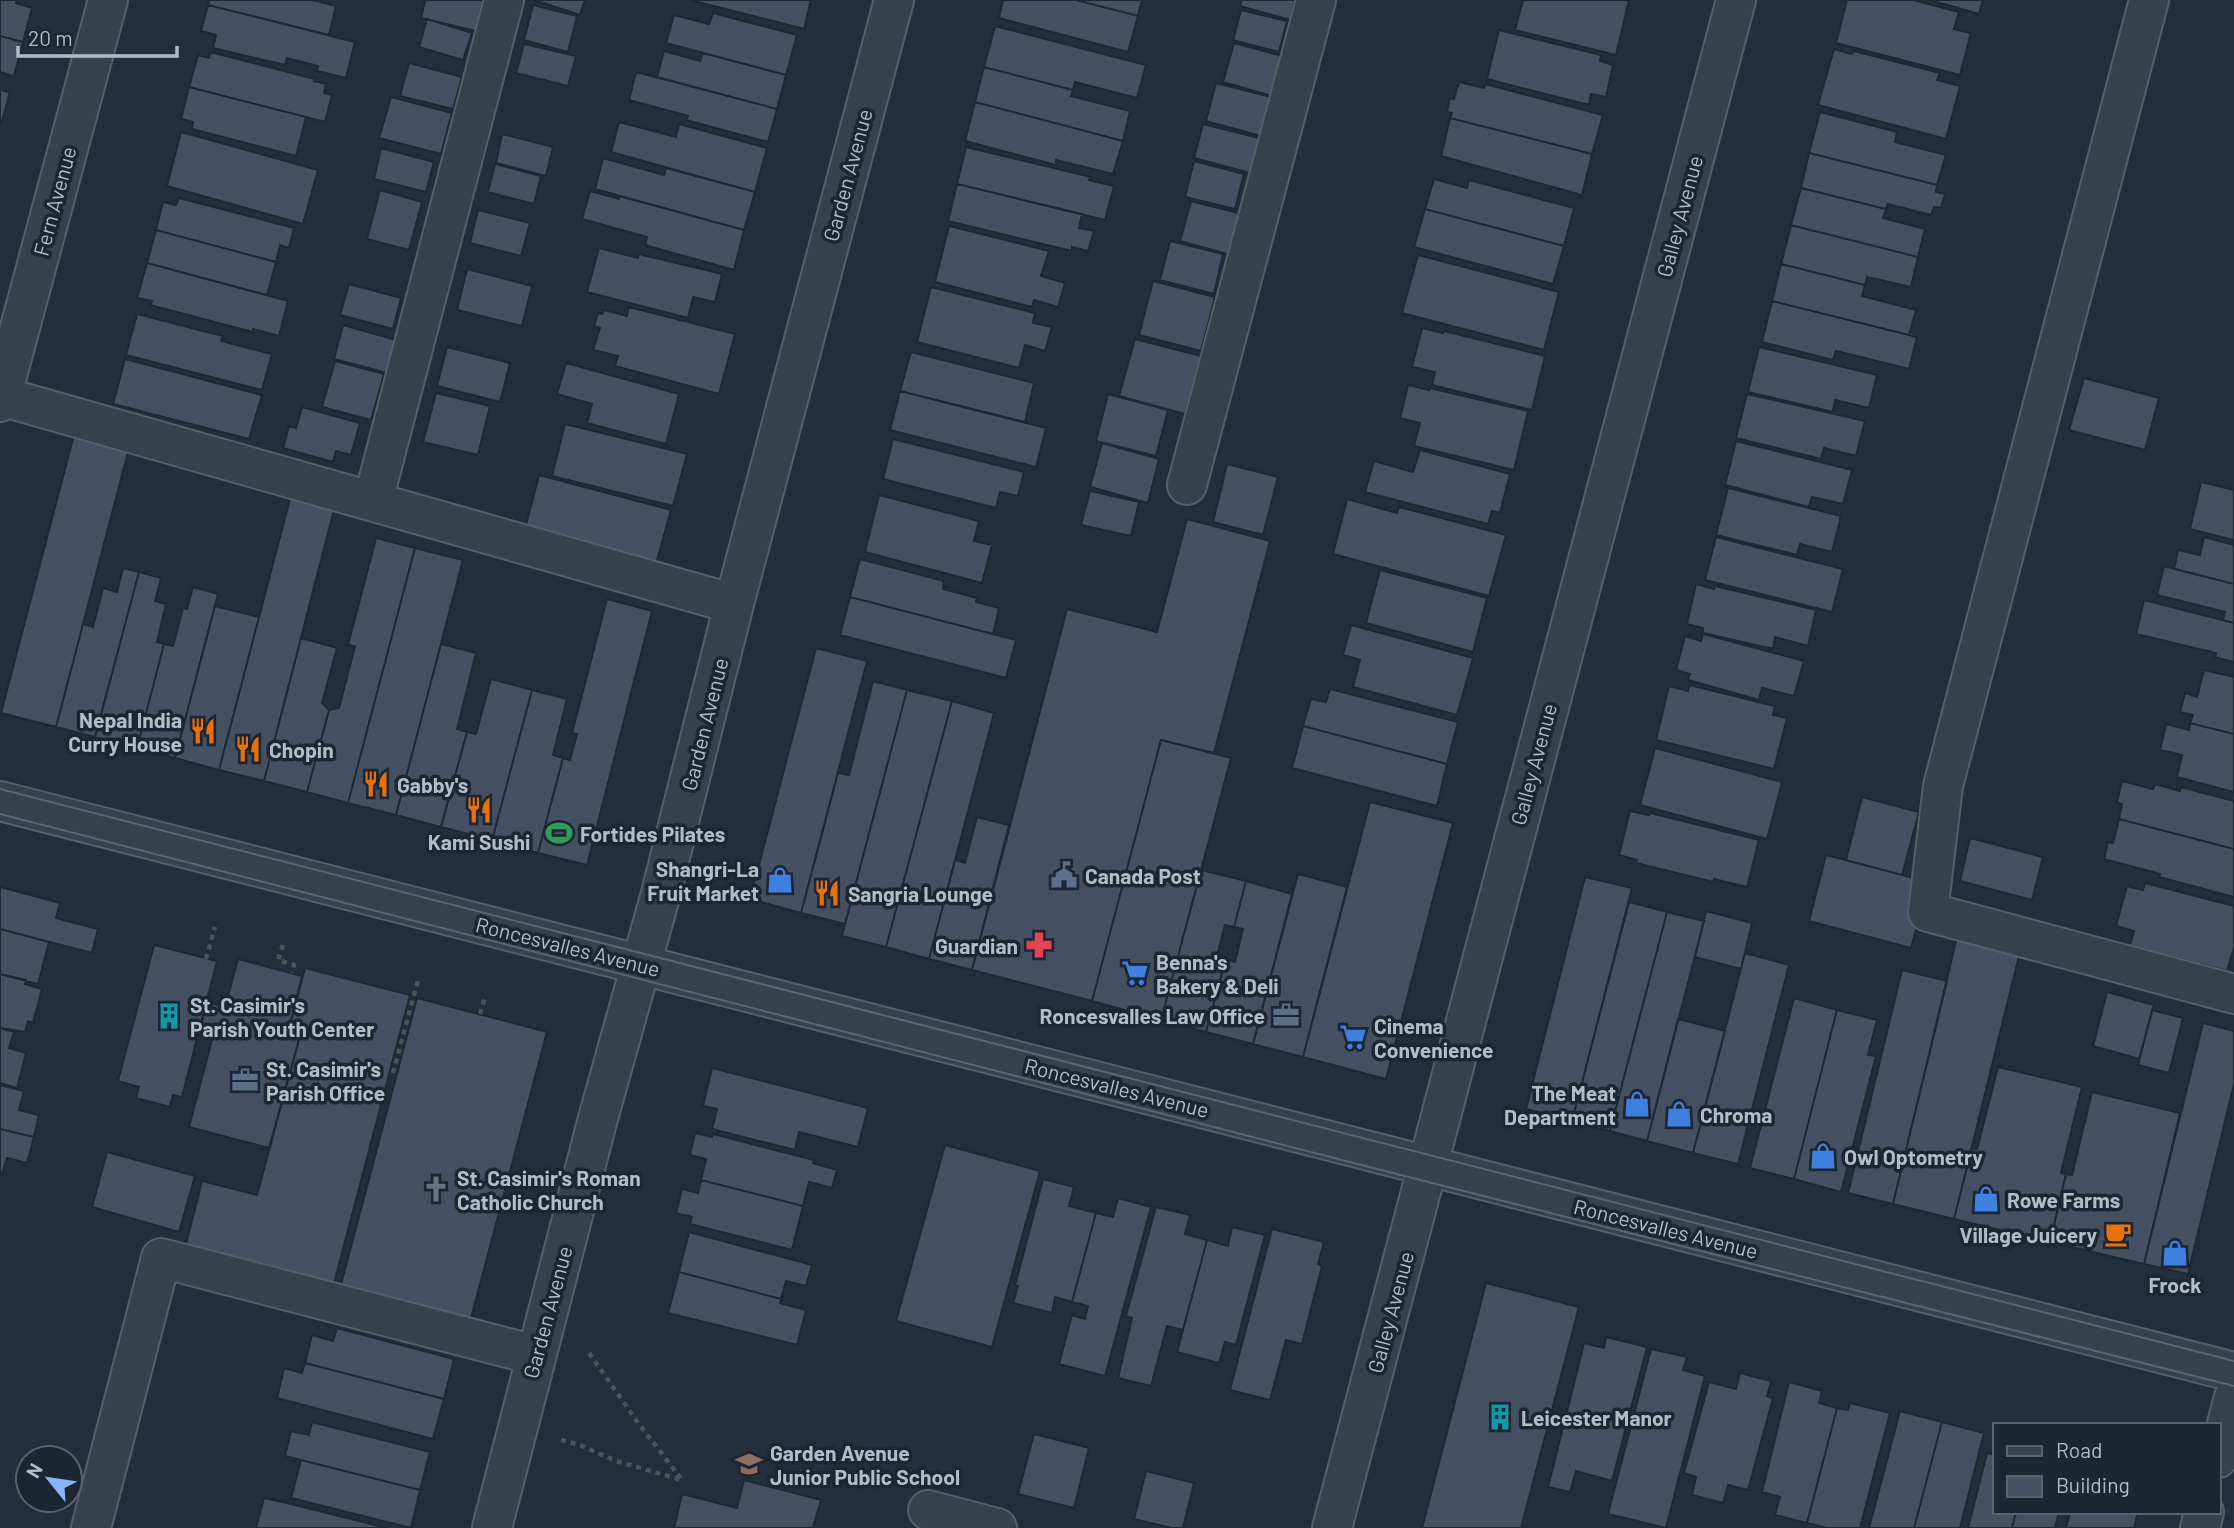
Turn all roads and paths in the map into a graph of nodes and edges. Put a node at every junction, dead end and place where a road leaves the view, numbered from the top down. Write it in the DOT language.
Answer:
graph roads {
  1 [pos="108,0"];
  2 [pos="504,0"];
  3 [pos="894,0"];
  4 [pos="1317,0"];
  5 [pos="1736,0"];
  6 [pos="2149,0"];
  7 [pos="0,398"];
  8 [pos="1187,485"];
  9 [pos="373,501"];
  10 [pos="734,604"];
  11 [pos="0,801"];
  12 [pos="215,928"];
  13 [pos="283,945"];
  14 [pos="206,959"];
  15 [pos="641,965"];
  16 [pos="292,973"];
  17 [pos="418,980"];
  18 [pos="2234,994"];
  19 [pos="485,997"];
  20 [pos="480,1014"];
  21 [pos="393,1073"];
  22 [pos="1428,1167"];
  23 [pos="584,1345"];
  24 [pos="535,1355"];
  25 [pos="2234,1372"];
  26 [pos="2234,1397"];
  27 [pos="549,1437"];
  28 [pos="2220,1450"];
  29 [pos="928,1510"];
  30 [pos="91,1528"];
  31 [pos="492,1528"];
  32 [pos="997,1528"];
  33 [pos="1332,1528"];
  1 -- 7 [label="street, Fern Avenue"];
  2 -- 9 [label="street"];
  3 -- 10 [label="street, Garden Avenue"];
  4 -- 8 [label="street"];
  5 -- 22 [label="street, Galley Avenue"];
  6 -- 18 [label="street"];
  7 -- 9 [label="street"];
  9 -- 10 [label="street"];
  10 -- 15 [label="street, Garden Avenue"];
  11 -- 15 [label="street, Roncesvalles Avenue"];
  12 -- 14 [label="path"];
  13 -- 16 [label="path"];
  15 -- 22 [label="street, Roncesvalles Avenue"];
  15 -- 24 [label="street, Garden Avenue"];
  17 -- 21 [label="path"];
  19 -- 20 [label="path"];
  22 -- 25 [label="street, Roncesvalles Avenue"];
  22 -- 33 [label="street, Galley Avenue"];
  23 -- 27 [label="path"];
  24 -- 30 [label="street"];
  24 -- 31 [label="street, Garden Avenue"];
  26 -- 28 [label="street"];
  29 -- 32 [label="street"];
}
